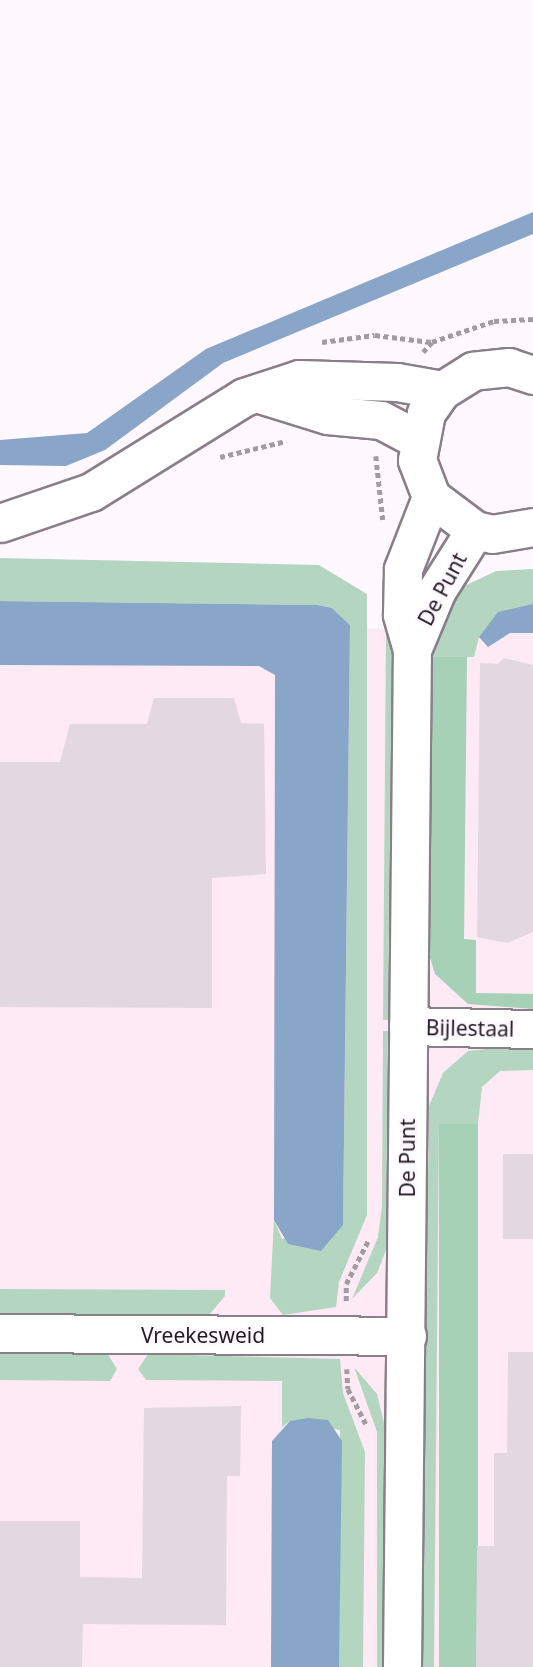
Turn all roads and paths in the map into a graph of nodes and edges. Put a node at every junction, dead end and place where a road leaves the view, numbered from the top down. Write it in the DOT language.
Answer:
graph roads {
  1 [pos="533,375"];
  2 [pos="442,390"];
  3 [pos="260,394"];
  4 [pos="295,439"];
  5 [pos="417,439"];
  6 [pos="377,444"];
  7 [pos="362,449"];
  8 [pos="375,452"];
  9 [pos="207,460"];
  10 [pos="431,497"];
  11 [pos="383,517"];
  12 [pos="0,523"];
  13 [pos="533,527"];
  14 [pos="475,530"];
  15 [pos="412,650"];
  16 [pos="408,1027"];
  17 [pos="533,1029"];
  18 [pos="0,1333"];
  19 [pos="407,1336"];
  20 [pos="402,1667"];
  1 -- 2 [label="street"];
  2 -- 3 [label="street"];
  2 -- 5 [label="street"];
  3 -- 5 [label="street"];
  3 -- 12 [label="street"];
  4 -- 9 [label="path"];
  5 -- 10 [label="street"];
  6 -- 8 [label="path"];
  7 -- 8 [label="path"];
  8 -- 11 [label="path"];
  10 -- 14 [label="street"];
  10 -- 15 [label="street, De Punt"];
  13 -- 14 [label="street"];
  14 -- 15 [label="street, De Punt"];
  15 -- 16 [label="street, De Punt"];
  16 -- 17 [label="street, Bijlestaal"];
  16 -- 19 [label="street, De Punt"];
  18 -- 19 [label="street, Vreekesweid"];
  19 -- 20 [label="street, De Punt"];
}
